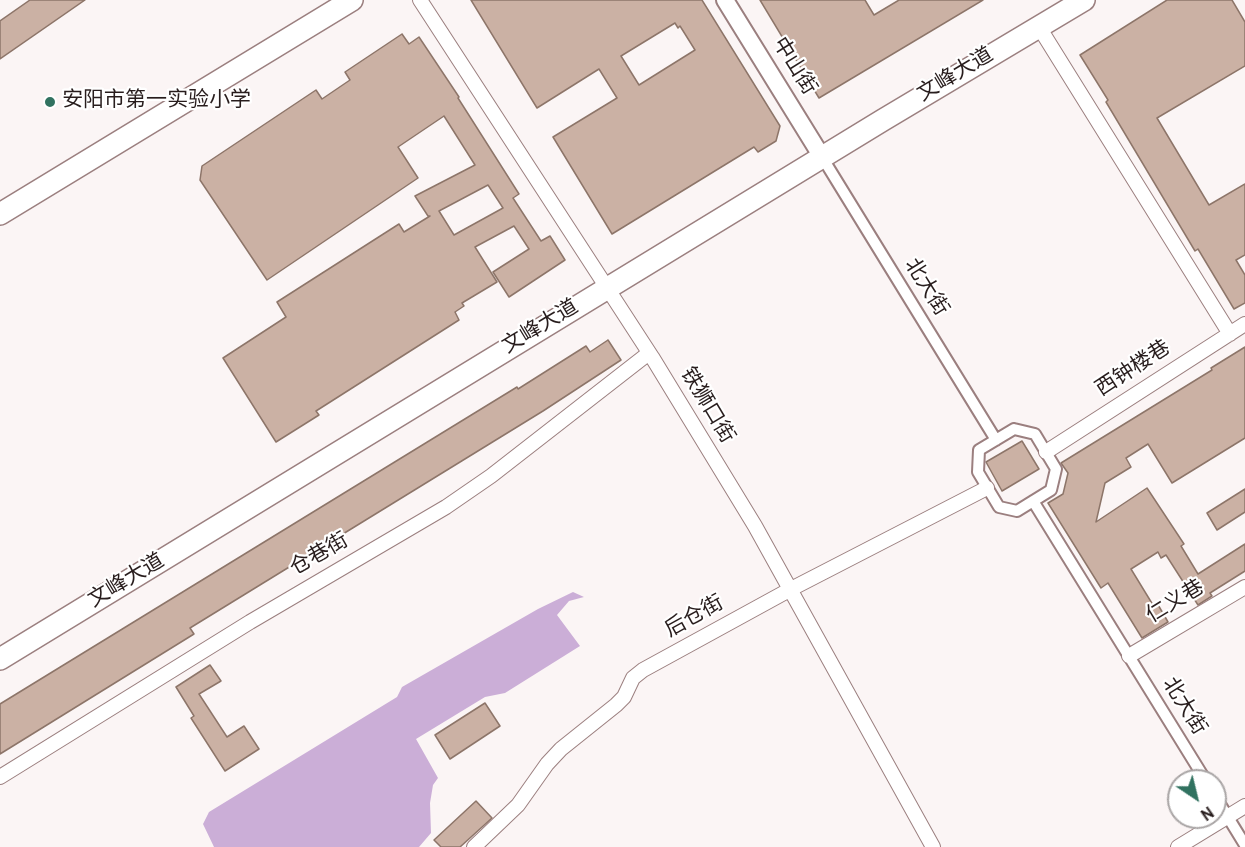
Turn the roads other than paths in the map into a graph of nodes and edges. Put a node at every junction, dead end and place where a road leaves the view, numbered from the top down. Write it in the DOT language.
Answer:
graph roads {
  1 [pos="352,0"];
  2 [pos="420,0"];
  3 [pos="725,0"];
  4 [pos="1084,0"];
  5 [pos="1039,27"];
  6 [pos="822,157"];
  7 [pos="0,214"];
  8 [pos="607,288"];
  9 [pos="1245,324"];
  10 [pos="1230,334"];
  11 [pos="649,353"];
  12 [pos="996,440"];
  13 [pos="1046,452"];
  14 [pos="987,488"];
  15 [pos="1033,501"];
  16 [pos="1245,587"];
  17 [pos="790,590"];
  18 [pos="1129,656"];
  19 [pos="0,659"];
  20 [pos="1199,769"];
  21 [pos="0,777"];
  22 [pos="1245,806"];
  23 [pos="1227,816"];
  24 [pos="1206,829"];
  25 [pos="1245,845"];
  26 [pos="474,847"];
  27 [pos="933,847"];
  28 [pos="1178,847"];
  1 -- 7 [label="main road"];
  2 -- 8 [label="street, 铁狮口街"];
  3 -- 6 [label="street, 中山街"];
  4 -- 5 [label="main road, 文峰大道"];
  5 -- 6 [label="main road, 文峰大道"];
  5 -- 10 [label="street"];
  6 -- 8 [label="main road, 文峰大道"];
  6 -- 12 [label="street, 北大街"];
  8 -- 11 [label="street, 铁狮口街"];
  8 -- 19 [label="main road, 文峰大道"];
  9 -- 10 [label="street, 西钟楼巷"];
  10 -- 13 [label="street, 西钟楼巷"];
  11 -- 17 [label="street, 铁狮口街"];
  11 -- 21 [label="street, 仓巷街"];
  12 -- 13 [label="street"];
  12 -- 14 [label="street"];
  13 -- 15 [label="street"];
  14 -- 15 [label="street"];
  14 -- 17 [label="street, 后仓街"];
  15 -- 18 [label="street, 北大街"];
  16 -- 18 [label="street, 仁义巷"];
  17 -- 26 [label="street, 后仓街"];
  17 -- 27 [label="street, 铁狮口街"];
  18 -- 20 [label="street, 北大街"];
  22 -- 23 [label="street"];
  23 -- 25 [label="street"];
  24 -- 28 [label="street"];
}
